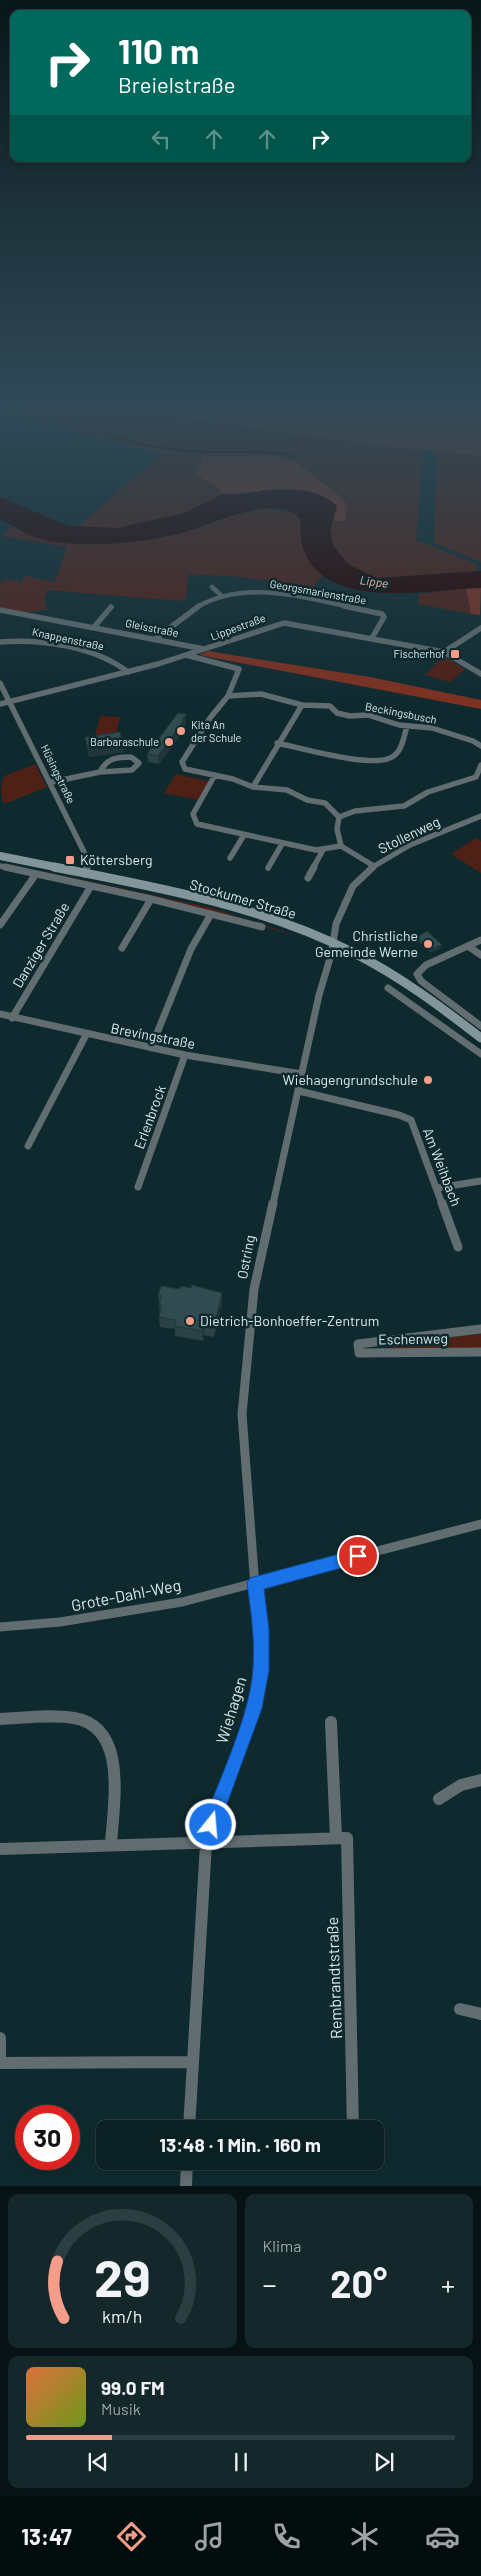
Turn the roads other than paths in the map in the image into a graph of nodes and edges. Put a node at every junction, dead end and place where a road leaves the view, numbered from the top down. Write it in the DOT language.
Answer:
graph roads {
  1 [pos="212,587"];
  2 [pos="222,596"];
  3 [pos="112,607"];
  4 [pos="0,610"];
  5 [pos="94,627"];
  6 [pos="481,628"];
  7 [pos="472,634"];
  8 [pos="372,638"];
  9 [pos="155,639"];
  10 [pos="481,639"];
  11 [pos="0,642"];
  12 [pos="207,649"];
  13 [pos="444,652"];
  14 [pos="186,655"];
  15 [pos="128,672"];
  16 [pos="481,674"];
  17 [pos="0,683"];
  18 [pos="228,696"];
  19 [pos="9,701"];
  20 [pos="0,704"];
  21 [pos="302,705"];
  22 [pos="407,726"];
  23 [pos="277,743"];
  24 [pos="481,746"];
  25 [pos="481,765"];
  26 [pos="100,772"];
  27 [pos="215,775"];
  28 [pos="52,782"];
  29 [pos="253,787"];
  30 [pos="339,817"];
  31 [pos="480,818"];
  32 [pos="244,835"];
  33 [pos="282,844"];
  34 [pos="341,846"];
  35 [pos="323,850"];
  36 [pos="0,856"];
  37 [pos="230,858"];
  38 [pos="0,866"];
  39 [pos="374,866"];
  40 [pos="268,868"];
  41 [pos="36,874"];
  42 [pos="84,874"];
  43 [pos="308,878"];
  44 [pos="91,886"];
  45 [pos="151,899"];
  46 [pos="211,914"];
  47 [pos="0,925"];
  48 [pos="262,927"];
  49 [pos="481,940"];
  50 [pos="333,942"];
  51 [pos="468,946"];
  52 [pos="122,948"];
  53 [pos="481,955"];
  54 [pos="388,988"];
  55 [pos="0,1014"];
  56 [pos="12,1018"];
  57 [pos="481,1026"];
  58 [pos="86,1035"];
  59 [pos="481,1038"];
  60 [pos="151,1048"];
  61 [pos="481,1054"];
  62 [pos="185,1055"];
  63 [pos="302,1074"];
  64 [pos="299,1091"];
  65 [pos="28,1146"];
  66 [pos="481,1182"];
  67 [pos="138,1187"];
  68 [pos="437,1188"];
  69 [pos="458,1247"];
  70 [pos="481,1329"];
  71 [pos="481,1352"];
  72 [pos="481,1524"];
  73 [pos="255,1583"];
  74 [pos="0,1627"];
  75 [pos="0,1719"];
  76 [pos="331,1722"];
  77 [pos="481,1780"];
  78 [pos="439,1799"];
  79 [pos="336,1838"];
  80 [pos="206,1844"];
  81 [pos="111,1845"];
  82 [pos="0,1849"];
  83 [pos="460,2009"];
  84 [pos="481,2014"];
  85 [pos="0,2038"];
  86 [pos="0,2058"];
  87 [pos="192,2062"];
  88 [pos="0,2063"];
  89 [pos="189,2120"];
  90 [pos="353,2120"];
  91 [pos="187,2170"];
  92 [pos="186,2186"];
  1 -- 2 [label="street"];
  2 -- 8 [label="street, Georgsmarienstraße"];
  2 -- 9 [label="street, Georgsmarienstraße"];
  3 -- 5 [label="street, Gleisstraße"];
  4 -- 5 [label="street, Gleisstraße"];
  5 -- 9 [label="street, Gleisstraße"];
  6 -- 7 [label="street"];
  7 -- 10 [label="street"];
  7 -- 13 [label="street"];
  8 -- 12 [label="street, Lippestraße"];
  8 -- 13 [label="street, Lippestraße"];
  9 -- 12 [label="street, Gleisstraße"];
  11 -- 15 [label="street, Knappenstraße"];
  12 -- 14 [label="street, Lippestraße"];
  13 -- 16 [label="street, Lippestraße"];
  14 -- 15 [label="street, Lippestraße"];
  14 -- 18 [label="street"];
  15 -- 19 [label="street, Lippestraße"];
  17 -- 19 [label="street, Hüsingstraße"];
  18 -- 21 [label="street, Beckingsbusch"];
  18 -- 27 [label="street"];
  19 -- 20 [label="street, Lippestraße"];
  19 -- 28 [label="street, Hüsingstraße"];
  21 -- 22 [label="street, Beckingsbusch"];
  21 -- 23 [label="street"];
  22 -- 23 [label="street"];
  22 -- 24 [label="street, Beckingsbusch"];
  23 -- 29 [label="street"];
  25 -- 30 [label="street"];
  26 -- 26 [label="street"];
  26 -- 28 [label="street"];
  27 -- 29 [label="street"];
  27 -- 32 [label="street"];
  28 -- 42 [label="street, Hüsingstraße"];
  29 -- 30 [label="street"];
  30 -- 34 [label="street"];
  31 -- 39 [label="street, Stollenweg"];
  32 -- 33 [label="street"];
  32 -- 37 [label="street"];
  33 -- 35 [label="street"];
  33 -- 40 [label="street"];
  34 -- 35 [label="street"];
  34 -- 39 [label="street"];
  35 -- 43 [label="street"];
  36 -- 42 [label="main road, Stockumer Straße"];
  38 -- 41 [label="street, Stockumer Straße"];
  39 -- 50 [label="street, Stollenweg"];
  41 -- 44 [label="street, Stockumer Straße"];
  41 -- 47 [label="street"];
  42 -- 50 [label="main road, Stockumer Straße"];
  44 -- 45 [label="street, Stockumer Straße"];
  44 -- 56 [label="street, Danziger Straße"];
  45 -- 46 [label="street, Stockumer Straße"];
  45 -- 52 [label="street"];
  46 -- 48 [label="street, Stockumer Straße"];
  46 -- 60 [label="street"];
  49 -- 51 [label="street"];
  50 -- 59 [label="main road, Stockumer Straße"];
  50 -- 63 [label="street, Ostring"];
  51 -- 53 [label="street"];
  51 -- 57 [label="street"];
  54 -- 61 [label="street"];
  55 -- 56 [label="street, Brevingstraße"];
  56 -- 58 [label="street, Brevingstraße"];
  58 -- 60 [label="street, Brevingstraße"];
  58 -- 65 [label="street"];
  60 -- 62 [label="street, Brevingstraße"];
  62 -- 63 [label="street, Brevingstraße"];
  62 -- 67 [label="street, Erlenbrock"];
  63 -- 64 [label="street, Ostring"];
  64 -- 68 [label="street, Am Weihbach"];
  64 -- 73 [label="street, Ostring"];
  66 -- 68 [label="street"];
  68 -- 69 [label="street, Am Weihbach"];
  70 -- 71 [label="street, Eschenweg"];
  72 -- 73 [label="street, Grote-Dahl-Weg"];
  73 -- 74 [label="street, Grote-Dahl-Weg"];
  73 -- 80 [label="street, Wiehagen"];
  75 -- 81 [label="street"];
  76 -- 79 [label="street"];
  77 -- 78 [label="street"];
  79 -- 80 [label="street"];
  79 -- 90 [label="street, Rembrandtstraße"];
  80 -- 81 [label="street"];
  80 -- 87 [label="street, Wiehagen"];
  81 -- 82 [label="street"];
  83 -- 84 [label="street"];
  85 -- 86 [label="street"];
  87 -- 88 [label="street"];
  87 -- 89 [label="street, Wiehagen"];
  91 -- 92 [label="street"];
}
